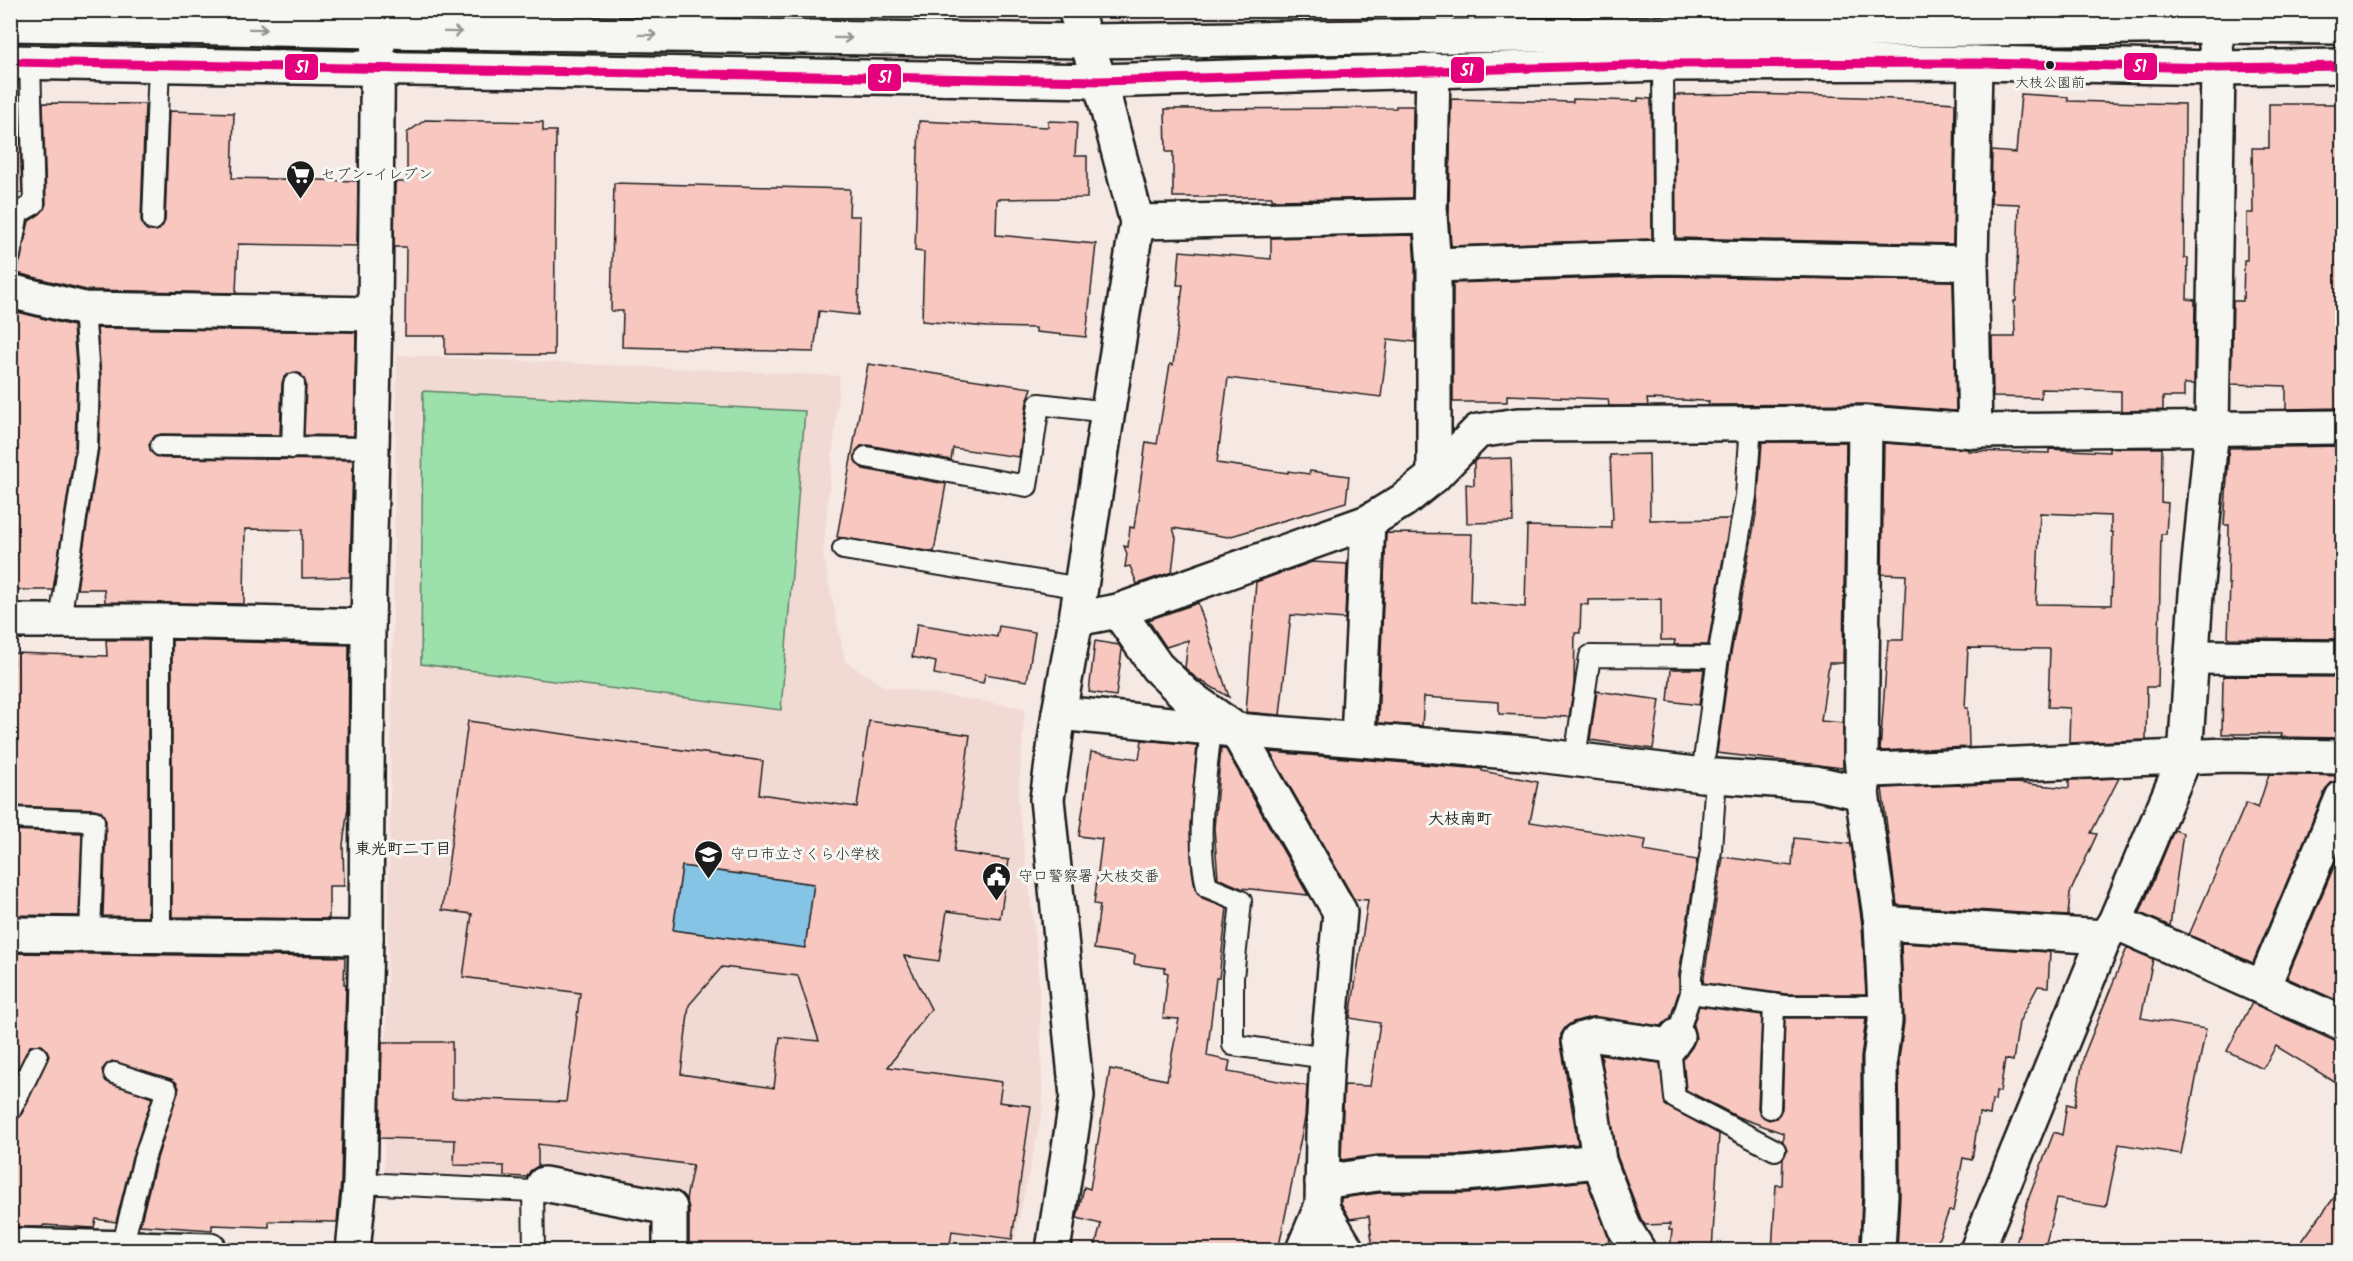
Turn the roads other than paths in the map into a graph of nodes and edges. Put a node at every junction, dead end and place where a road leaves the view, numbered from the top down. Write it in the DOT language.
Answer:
graph roads {
  1 [pos="2213,18"];
  2 [pos="378,21"];
  3 [pos="10,24"];
  4 [pos="1080,26"];
  5 [pos="2343,27"];
  6 [pos="20,62"];
  7 [pos="1975,63"];
  8 [pos="1663,64"];
  9 [pos="159,65"];
  10 [pos="2343,66"];
  11 [pos="2218,68"];
  12 [pos="378,70"];
  13 [pos="1433,70"];
  14 [pos="1100,81"];
  15 [pos="1430,216"];
  16 [pos="153,220"];
  17 [pos="1137,222"];
  18 [pos="10,256"];
  19 [pos="1664,257"];
  20 [pos="1971,263"];
  21 [pos="1434,265"];
  22 [pos="10,291"];
  23 [pos="84,309"];
  24 [pos="375,314"];
  25 [pos="294,384"];
  26 [pos="1108,412"];
  27 [pos="1865,423"];
  28 [pos="1751,424"];
  29 [pos="2343,427"];
  30 [pos="2212,428"];
  31 [pos="1975,431"];
  32 [pos="161,446"];
  33 [pos="292,448"];
  34 [pos="372,448"];
  35 [pos="866,457"];
  36 [pos="1434,476"];
  37 [pos="1368,522"];
  38 [pos="843,549"];
  39 [pos="1078,603"];
  40 [pos="1118,611"];
  41 [pos="60,620"];
  42 [pos="10,621"];
  43 [pos="160,621"];
  44 [pos="368,626"];
  45 [pos="1718,657"];
  46 [pos="2192,657"];
  47 [pos="2343,658"];
  48 [pos="1059,713"];
  49 [pos="1224,729"];
  50 [pos="1358,740"];
  51 [pos="2185,757"];
  52 [pos="2343,757"];
  53 [pos="1575,759"];
  54 [pos="1709,775"];
  55 [pos="1862,781"];
  56 [pos="2343,798"];
  57 [pos="10,818"];
  58 [pos="1881,923"];
  59 [pos="2110,929"];
  60 [pos="10,934"];
  61 [pos="160,934"];
  62 [pos="90,935"];
  63 [pos="366,938"];
  64 [pos="2263,987"];
  65 [pos="1691,993"];
  66 [pos="1774,1004"];
  67 [pos="1884,1006"];
  68 [pos="2343,1023"];
  69 [pos="1674,1041"];
  70 [pos="37,1056"];
  71 [pos="1327,1058"];
  72 [pos="114,1073"];
  73 [pos="1770,1108"];
  74 [pos="10,1111"];
  75 [pos="1775,1150"];
  76 [pos="1599,1161"];
  77 [pos="360,1184"];
  78 [pos="539,1188"];
  79 [pos="1322,1193"];
  80 [pos="10,1245"];
  81 [pos="45,1248"];
  82 [pos="122,1248"];
  83 [pos="210,1251"];
  84 [pos="353,1251"];
  85 [pos="534,1251"];
  86 [pos="670,1251"];
  87 [pos="1053,1251"];
  88 [pos="1303,1251"];
  89 [pos="1347,1251"];
  90 [pos="1638,1251"];
  91 [pos="1878,1251"];
  92 [pos="1977,1251"];
  1 -- 4 [label="street"];
  1 -- 5 [label="street"];
  1 -- 11 [label="street"];
  3 -- 2 [label="street, one-way"];
  2 -- 4 [label="street, one-way"];
  2 -- 12 [label="street"];
  4 -- 14 [label="street"];
  6 -- 9 [label="street"];
  6 -- 18 [label="lane"];
  7 -- 8 [label="street"];
  7 -- 11 [label="street"];
  7 -- 20 [label="street"];
  8 -- 13 [label="street"];
  8 -- 19 [label="lane"];
  9 -- 12 [label="street"];
  9 -- 16 [label="lane"];
  10 -- 11 [label="street"];
  11 -- 30 [label="street"];
  12 -- 14 [label="street"];
  12 -- 24 [label="street"];
  13 -- 14 [label="street"];
  13 -- 15 [label="street"];
  14 -- 17 [label="street"];
  15 -- 17 [label="street"];
  15 -- 21 [label="street"];
  17 -- 26 [label="street"];
  19 -- 20 [label="street"];
  19 -- 21 [label="street"];
  20 -- 31 [label="street"];
  21 -- 36 [label="street"];
  22 -- 23 [label="street"];
  23 -- 24 [label="street"];
  23 -- 41 [label="lane"];
  24 -- 34 [label="street"];
  25 -- 33 [label="lane"];
  26 -- 35 [label="lane"];
  26 -- 39 [label="street"];
  27 -- 28 [label="street"];
  27 -- 31 [label="street"];
  27 -- 55 [label="street"];
  28 -- 36 [label="street"];
  28 -- 45 [label="lane"];
  29 -- 30 [label="street"];
  30 -- 31 [label="street"];
  30 -- 46 [label="street"];
  32 -- 33 [label="lane"];
  33 -- 34 [label="lane"];
  34 -- 44 [label="street"];
  36 -- 37 [label="street"];
  37 -- 40 [label="street"];
  37 -- 50 [label="street"];
  38 -- 39 [label="lane"];
  39 -- 40 [label="street"];
  39 -- 48 [label="street"];
  40 -- 49 [label="street"];
  41 -- 42 [label="street"];
  41 -- 43 [label="street"];
  43 -- 44 [label="street"];
  43 -- 61 [label="lane"];
  44 -- 63 [label="street"];
  45 -- 53 [label="lane"];
  45 -- 54 [label="lane"];
  46 -- 47 [label="street"];
  46 -- 51 [label="street"];
  48 -- 49 [label="street"];
  48 -- 87 [label="street"];
  49 -- 50 [label="street"];
  49 -- 71 [label="street"];
  49 -- 71 [label="lane"];
  50 -- 53 [label="street"];
  51 -- 52 [label="street"];
  51 -- 55 [label="street"];
  51 -- 59 [label="street"];
  53 -- 54 [label="street"];
  54 -- 55 [label="street"];
  54 -- 65 [label="lane"];
  55 -- 58 [label="street"];
  56 -- 64 [label="street"];
  57 -- 62 [label="lane"];
  58 -- 59 [label="street"];
  58 -- 67 [label="street"];
  59 -- 64 [label="street"];
  59 -- 92 [label="street"];
  60 -- 62 [label="street"];
  61 -- 62 [label="street"];
  61 -- 63 [label="street"];
  63 -- 77 [label="street"];
  64 -- 68 [label="street"];
  65 -- 66 [label="lane"];
  65 -- 69 [label="lane"];
  66 -- 67 [label="lane"];
  66 -- 73 [label="lane"];
  67 -- 91 [label="street"];
  69 -- 75 [label="lane"];
  69 -- 76 [label="street"];
  70 -- 74 [label="lane"];
  71 -- 79 [label="street"];
  72 -- 82 [label="lane"];
  76 -- 79 [label="street"];
  76 -- 90 [label="street"];
  77 -- 78 [label="lane"];
  77 -- 84 [label="street"];
  78 -- 85 [label="lane"];
  78 -- 86 [label="street"];
  79 -- 88 [label="street"];
  79 -- 89 [label="street"];
  80 -- 81 [label="street"];
  81 -- 82 [label="street"];
  82 -- 83 [label="street"];
}
